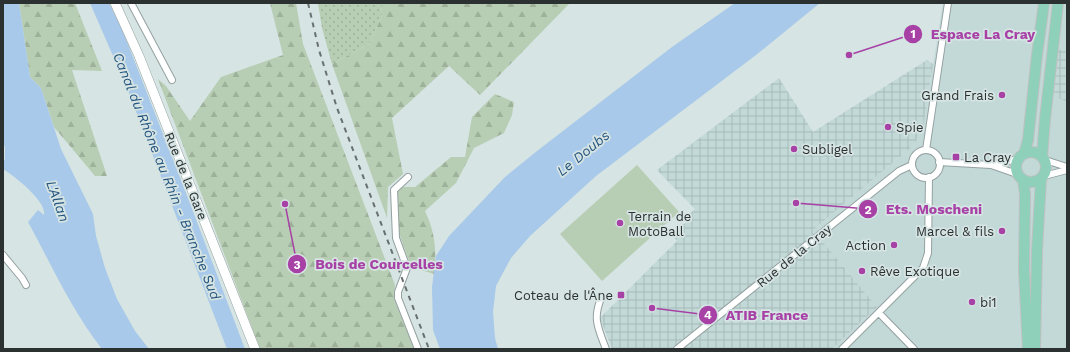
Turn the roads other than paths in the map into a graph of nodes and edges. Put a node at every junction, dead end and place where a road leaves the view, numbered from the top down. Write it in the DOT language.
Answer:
graph roads {
  1 [pos="115,3"];
  2 [pos="131,3"];
  3 [pos="948,3"];
  4 [pos="1044,3"];
  5 [pos="1058,3"];
  6 [pos="172,80"];
  7 [pos="926,150"];
  8 [pos="1021,156"];
  9 [pos="1043,159"];
  10 [pos="939,162"];
  11 [pos="912,165"];
  12 [pos="991,165"];
  13 [pos="1067,167"];
  14 [pos="1067,170"];
  15 [pos="408,177"];
  16 [pos="928,177"];
  17 [pos="1020,177"];
  18 [pos="1043,177"];
  19 [pos="3,255"];
  20 [pos="26,285"];
  21 [pos="602,296"];
  22 [pos="879,313"];
  23 [pos="255,349"];
  24 [pos="418,349"];
  25 [pos="606,349"];
  26 [pos="677,349"];
  27 [pos="842,349"];
  28 [pos="914,349"];
  29 [pos="1028,349"];
  30 [pos="1035,349"];
  1 -- 23 [label="main road, Rue de la Gare"];
  2 -- 6 [label="street"];
  3 -- 7 [label="street"];
  4 -- 8 [label="main road"];
  5 -- 9 [label="main road"];
  7 -- 10 [label="street"];
  7 -- 11 [label="street"];
  8 -- 9 [label="main road"];
  8 -- 12 [label="street"];
  8 -- 17 [label="main road"];
  9 -- 13 [label="street"];
  9 -- 18 [label="main road"];
  10 -- 12 [label="street"];
  10 -- 16 [label="street"];
  11 -- 16 [label="street"];
  11 -- 26 [label="street, Rue de la Cray"];
  12 -- 17 [label="street"];
  14 -- 18 [label="street"];
  15 -- 24 [label="street"];
  16 -- 22 [label="street"];
  17 -- 18 [label="main road"];
  17 -- 29 [label="main road"];
  18 -- 30 [label="main road"];
  19 -- 20 [label="street"];
  21 -- 25 [label="street"];
  22 -- 27 [label="street"];
  22 -- 28 [label="street"];
}
